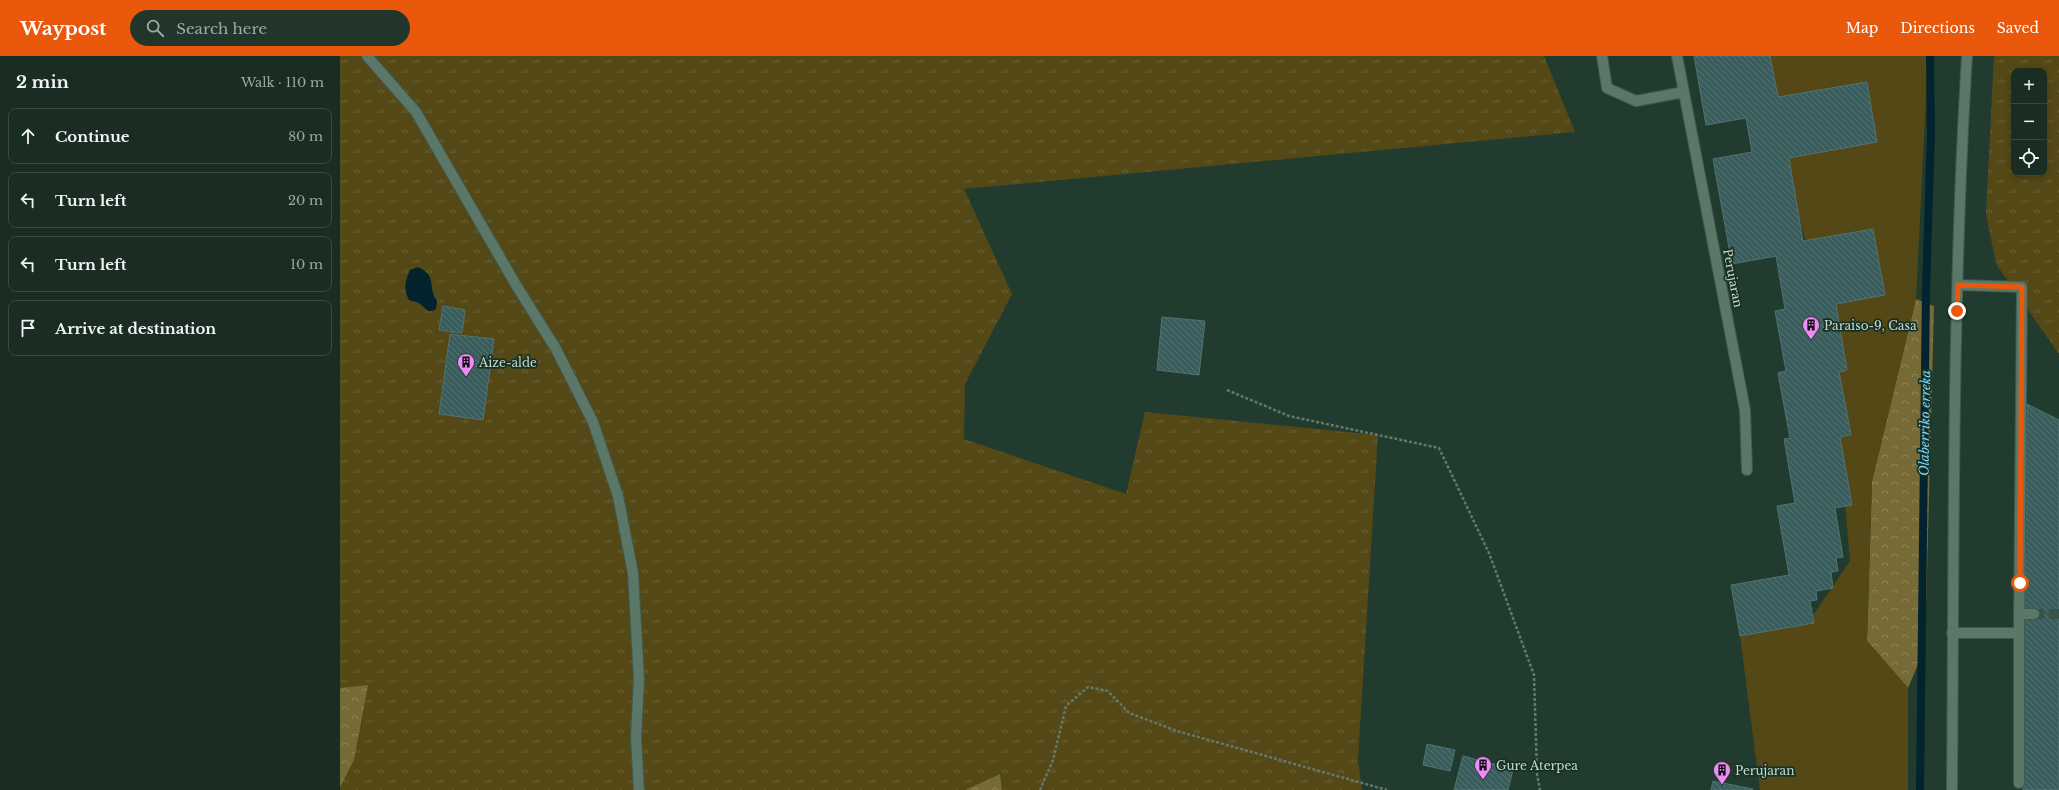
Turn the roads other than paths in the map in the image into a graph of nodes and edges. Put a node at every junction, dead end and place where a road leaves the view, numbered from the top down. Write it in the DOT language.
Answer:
graph roads {
  1 [pos="367,56"];
  2 [pos="1602,56"];
  3 [pos="1677,56"];
  4 [pos="1967,56"];
  5 [pos="1684,92"];
  6 [pos="1958,285"];
  7 [pos="1747,470"];
  8 [pos="2019,614"];
  9 [pos="2034,614"];
  10 [pos="1952,633"];
  11 [pos="2019,633"];
  12 [pos="2019,783"];
  13 [pos="639,790"];
  14 [pos="1952,790"];
  1 -- 13 [label="street"];
  2 -- 5 [label="street"];
  3 -- 5 [label="street, Perujaran"];
  4 -- 6 [label="street"];
  5 -- 7 [label="street, Perujaran"];
  6 -- 8 [label="street"];
  6 -- 10 [label="street"];
  8 -- 9 [label="street"];
  8 -- 11 [label="street"];
  10 -- 11 [label="street"];
  10 -- 14 [label="street"];
  11 -- 12 [label="street"];
}
